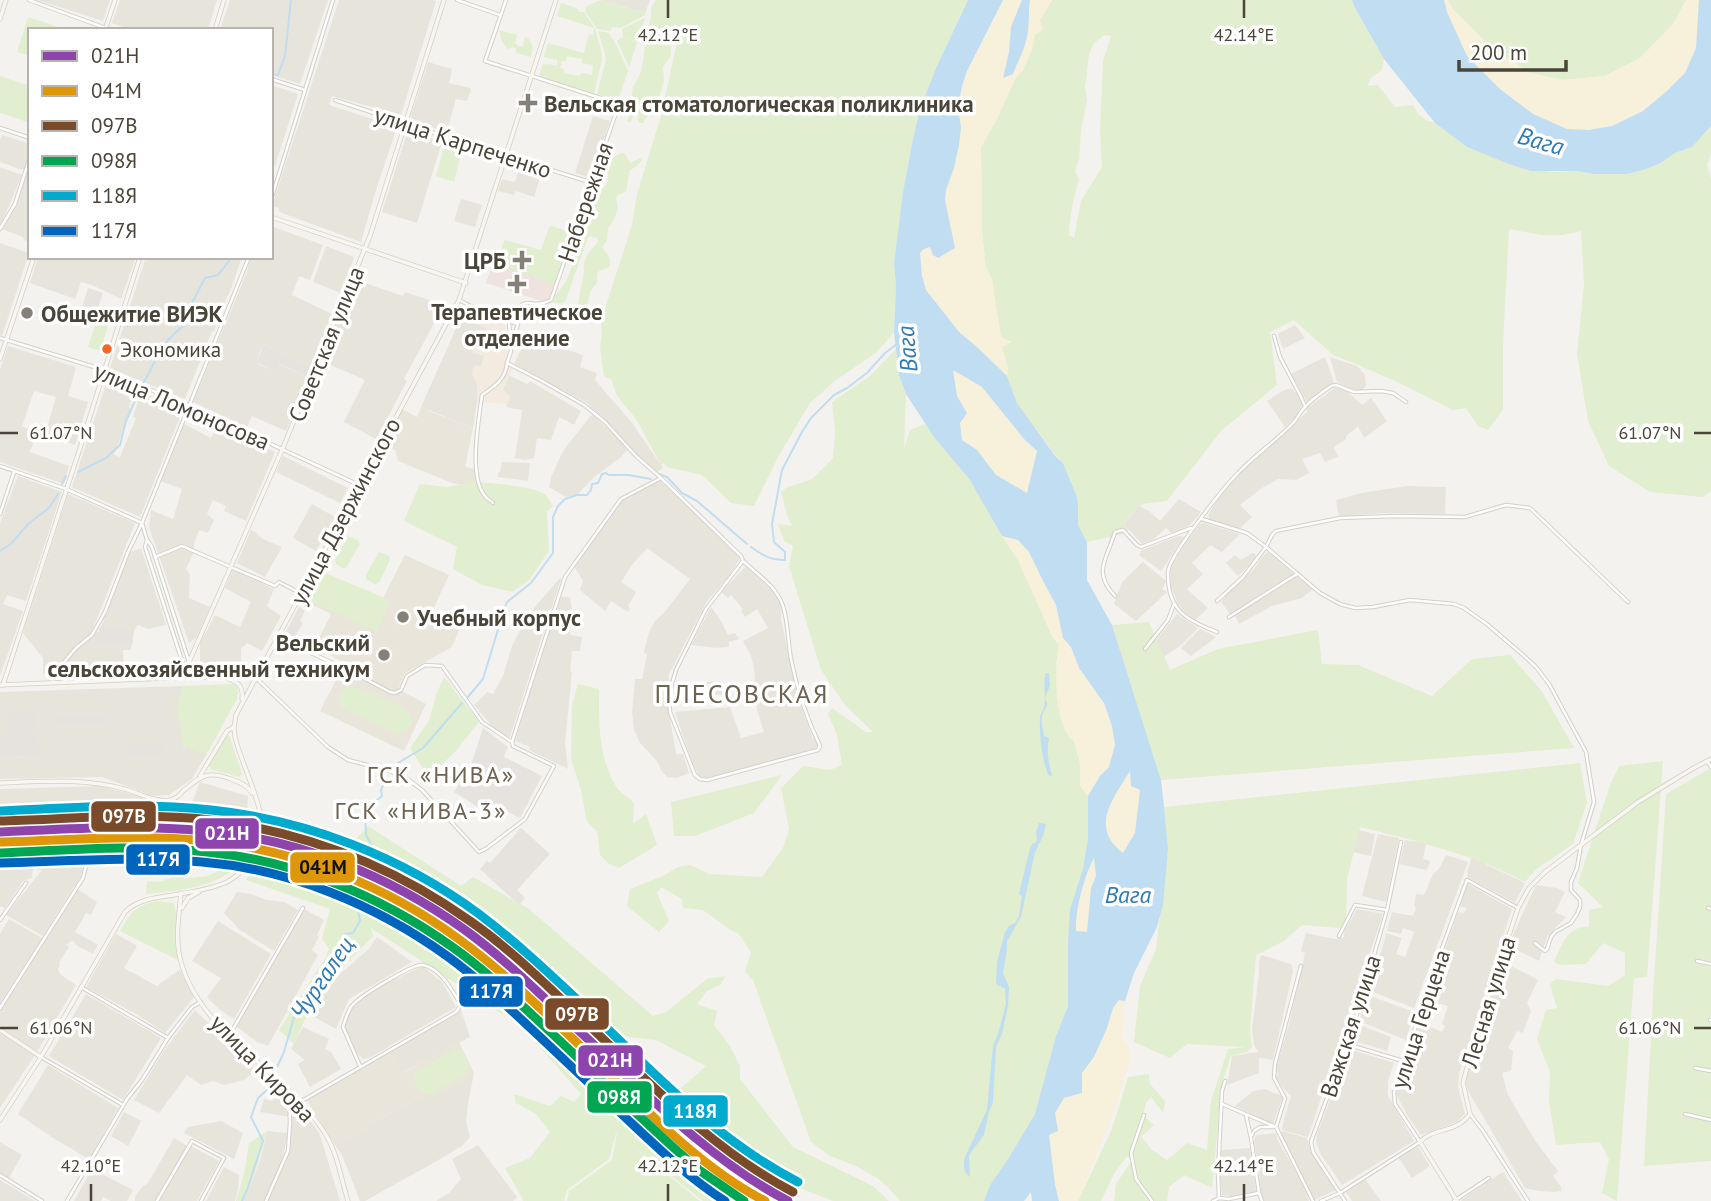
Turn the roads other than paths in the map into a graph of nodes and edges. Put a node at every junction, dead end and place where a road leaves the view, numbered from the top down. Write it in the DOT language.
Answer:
graph roads {
  1 [pos="6,0"];
  2 [pos="29,0"];
  3 [pos="115,0"];
  4 [pos="224,0"];
  5 [pos="333,0"];
  6 [pos="444,0"];
  7 [pos="457,0"];
  8 [pos="506,0"];
  9 [pos="556,0"];
  10 [pos="501,15"];
  11 [pos="0,19"];
  12 [pos="102,28"];
  13 [pos="105,28"];
  14 [pos="216,28"];
  15 [pos="530,76"];
  16 [pos="273,80"];
  17 [pos="305,90"];
  18 [pos="335,100"];
  19 [pos="405,124"];
  20 [pos="0,128"];
  21 [pos="28,137"];
  22 [pos="506,156"];
  23 [pos="28,163"];
  24 [pos="593,183"];
  25 [pos="273,194"];
  26 [pos="273,218"];
  27 [pos="0,229"];
  28 [pos="366,248"];
  29 [pos="33,259"];
  30 [pos="139,259"];
  31 [pos="248,259"];
  32 [pos="466,283"];
  33 [pos="459,300"];
  34 [pos="509,321"];
  35 [pos="1274,336"];
  36 [pos="0,338"];
  37 [pos="7,340"];
  38 [pos="511,348"];
  39 [pos="0,359"];
  40 [pos="507,363"];
  41 [pos="104,370"];
  42 [pos="1406,402"];
  43 [pos="188,406"];
  44 [pos="1305,406"];
  45 [pos="282,450"];
  46 [pos="0,466"];
  47 [pos="15,471"];
  48 [pos="661,478"];
  49 [pos="359,485"];
  50 [pos="66,489"];
  51 [pos="493,503"];
  52 [pos="0,514"];
  53 [pos="1202,519"];
  54 [pos="142,523"];
  55 [pos="1194,527"];
  56 [pos="146,540"];
  57 [pos="1266,547"];
  58 [pos="155,556"];
  59 [pos="744,561"];
  60 [pos="232,566"];
  61 [pos="1297,574"];
  62 [pos="300,593"];
  63 [pos="1115,596"];
  64 [pos="1217,601"];
  65 [pos="1628,602"];
  66 [pos="1174,604"];
  67 [pos="1229,617"];
  68 [pos="1217,632"];
  69 [pos="277,637"];
  70 [pos="1145,649"];
  71 [pos="189,662"];
  72 [pos="184,668"];
  73 [pos="220,676"];
  74 [pos="193,677"];
  75 [pos="243,677"];
  76 [pos="256,677"];
  77 [pos="172,678"];
  78 [pos="66,682"];
  79 [pos="2,685"];
  80 [pos="250,686"];
  81 [pos="241,704"];
  82 [pos="234,727"];
  83 [pos="512,742"];
  84 [pos="1709,760"];
  85 [pos="1711,767"];
  86 [pos="199,778"];
  87 [pos="0,783"];
  88 [pos="257,801"];
  89 [pos="0,838"];
  90 [pos="1401,842"];
  91 [pos="1581,845"];
  92 [pos="26,883"];
  93 [pos="204,890"];
  94 [pos="181,893"];
  95 [pos="169,896"];
  96 [pos="180,906"];
  97 [pos="303,908"];
  98 [pos="1518,908"];
  99 [pos="0,909"];
  100 [pos="6,910"];
  101 [pos="1387,910"];
  102 [pos="179,917"];
  103 [pos="0,920"];
  104 [pos="1339,936"];
  105 [pos="1535,943"];
  106 [pos="1697,961"];
  107 [pos="1711,964"];
  108 [pos="1301,966"];
  109 [pos="81,987"];
  110 [pos="201,1002"];
  111 [pos="0,1008"];
  112 [pos="0,1030"];
  113 [pos="229,1035"];
  114 [pos="168,1038"];
  115 [pos="1346,1044"];
  116 [pos="41,1057"];
  117 [pos="1403,1061"];
  118 [pos="360,1066"];
  119 [pos="1695,1068"];
  120 [pos="1711,1071"];
  121 [pos="1225,1081"];
  122 [pos="289,1092"];
  123 [pos="300,1102"];
  124 [pos="1223,1104"];
  125 [pos="123,1105"];
  126 [pos="1470,1114"];
  127 [pos="1685,1114"];
  128 [pos="1144,1115"];
  129 [pos="1246,1115"];
  130 [pos="0,1120"];
  131 [pos="1711,1120"];
  132 [pos="1276,1127"];
  133 [pos="1251,1138"];
  134 [pos="1420,1142"];
  135 [pos="0,1175"];
  136 [pos="1489,1178"];
  137 [pos="1259,1193"];
  138 [pos="1340,1194"];
  139 [pos="1219,1198"];
  140 [pos="42,1201"];
  141 [pos="67,1201"];
  142 [pos="157,1201"];
  143 [pos="201,1201"];
  144 [pos="266,1201"];
  145 [pos="348,1201"];
  146 [pos="1152,1201"];
  147 [pos="1213,1201"];
  148 [pos="1262,1201"];
  149 [pos="1313,1201"];
  150 [pos="1321,1201"];
  151 [pos="1345,1201"];
  152 [pos="1456,1201"];
  153 [pos="1528,1201"];
  1 -- 11 [label="main road"];
  2 -- 12 [label="street"];
  3 -- 13 [label="main road"];
  4 -- 14 [label="main road"];
  5 -- 17 [label="street"];
  6 -- 19 [label="main road, Советская улица"];
  7 -- 10 [label="street"];
  8 -- 10 [label="street"];
  9 -- 15 [label="main road, улица Дзержинского"];
  10 -- 15 [label="street"];
  15 -- 22 [label="main road, улица Дзержинского"];
  15 -- 24 [label="street, Набережная"];
  16 -- 17 [label="street"];
  17 -- 25 [label="street"];
  18 -- 19 [label="street, улица Карпеченко"];
  19 -- 22 [label="street, улица Карпеченко"];
  19 -- 28 [label="main road, Советская улица"];
  20 -- 21 [label="street"];
  22 -- 24 [label="street, улица Карпеченко"];
  22 -- 32 [label="main road, улица Дзержинского"];
  23 -- 27 [label="street"];
  24 -- 34 [label="street, Набережная"];
  26 -- 28 [label="main road"];
  28 -- 32 [label="main road"];
  28 -- 45 [label="main road, Советская улица"];
  29 -- 37 [label="main road"];
  30 -- 41 [label="main road"];
  31 -- 43 [label="street"];
  32 -- 33 [label="main road, улица Дзержинского"];
  33 -- 34 [label="street"];
  33 -- 49 [label="main road, улица Дзержинского"];
  34 -- 38 [label="street"];
  34 -- 38 [label="street"];
  35 -- 44 [label="street"];
  36 -- 37 [label="street, улица Ломоносова"];
  37 -- 39 [label="main road"];
  37 -- 41 [label="street, улица Ломоносова"];
  38 -- 40 [label="street"];
  40 -- 48 [label="street"];
  40 -- 51 [label="street"];
  41 -- 43 [label="street, улица Ломоносова"];
  41 -- 50 [label="main road"];
  42 -- 44 [label="street"];
  43 -- 45 [label="street, улица Ломоносова"];
  43 -- 54 [label="street"];
  44 -- 53 [label="street"];
  45 -- 49 [label="street, улица Ломоносова"];
  45 -- 60 [label="main road, Советская улица"];
  46 -- 47 [label="street"];
  47 -- 50 [label="street"];
  47 -- 52 [label="street"];
  48 -- 59 [label="street"];
  48 -- 83 [label="street"];
  49 -- 62 [label="main road, улица Дзержинского"];
  50 -- 54 [label="street"];
  50 -- 79 [label="main road"];
  53 -- 55 [label="street"];
  53 -- 57 [label="street"];
  54 -- 56 [label="street"];
  54 -- 78 [label="street"];
  55 -- 63 [label="street"];
  55 -- 66 [label="street"];
  56 -- 58 [label="street"];
  56 -- 72 [label="street"];
  57 -- 61 [label="street"];
  57 -- 64 [label="street"];
  57 -- 65 [label="street"];
  58 -- 60 [label="street"];
  58 -- 71 [label="street"];
  59 -- 59 [label="street"];
  60 -- 62 [label="street"];
  60 -- 71 [label="main road, Советская улица"];
  61 -- 67 [label="street"];
  61 -- 91 [label="street"];
  62 -- 69 [label="main road, улица Дзержинского"];
  66 -- 68 [label="street"];
  66 -- 70 [label="street"];
  69 -- 76 [label="main road, улица Дзержинского"];
  69 -- 83 [label="street"];
  71 -- 72 [label="main road, Советская улица"];
  71 -- 74 [label="main road"];
  72 -- 77 [label="main road, Советская улица"];
  73 -- 74 [label="main road"];
  73 -- 75 [label="main road"];
  73 -- 81 [label="main road"];
  74 -- 77 [label="main road"];
  75 -- 76 [label="main road"];
  75 -- 80 [label="main road"];
  76 -- 80 [label="main road, улица Дзержинского"];
  76 -- 83 [label="street"];
  77 -- 78 [label="main road"];
  78 -- 79 [label="main road"];
  80 -- 81 [label="main road, улица Дзержинского"];
  81 -- 82 [label="main road, улица Дзержинского"];
  82 -- 86 [label="main road"];
  82 -- 88 [label="main road"];
  84 -- 85 [label="street"];
  84 -- 91 [label="main road, Лесная улица"];
  86 -- 87 [label="main road"];
  86 -- 88 [label="main road"];
  88 -- 93 [label="main road"];
  89 -- 111 [label="street"];
  90 -- 101 [label="street, Важская улица"];
  91 -- 98 [label="main road, Лесная улица"];
  91 -- 105 [label="street"];
  92 -- 100 [label="street"];
  93 -- 94 [label="main road"];
  93 -- 102 [label="main road"];
  94 -- 95 [label="main road"];
  94 -- 96 [label="main road, улица Кирова"];
  95 -- 96 [label="main road"];
  95 -- 109 [label="main road"];
  96 -- 102 [label="main road, улица Кирова"];
  97 -- 113 [label="street"];
  98 -- 117 [label="street, улица Герцена"];
  98 -- 126 [label="main road, Лесная улица"];
  99 -- 100 [label="street"];
  100 -- 103 [label="street"];
  101 -- 104 [label="street"];
  101 -- 115 [label="street, Важская улица"];
  102 -- 110 [label="main road, улица Кирова"];
  106 -- 107 [label="street"];
  108 -- 132 [label="street"];
  109 -- 114 [label="street"];
  109 -- 116 [label="main road"];
  110 -- 113 [label="main road, улица Кирова"];
  110 -- 114 [label="street"];
  112 -- 116 [label="main road"];
  113 -- 122 [label="main road, улица Кирова"];
  114 -- 125 [label="street"];
  115 -- 117 [label="street"];
  115 -- 138 [label="street, Важская улица"];
  116 -- 125 [label="street"];
  116 -- 130 [label="main road"];
  117 -- 134 [label="street, улица Герцена"];
  118 -- 118 [label="street"];
  118 -- 123 [label="street"];
  119 -- 120 [label="street"];
  121 -- 124 [label="street"];
  122 -- 123 [label="main road, улица Кирова"];
  122 -- 144 [label="street"];
  123 -- 145 [label="main road, улица Кирова"];
  124 -- 129 [label="street"];
  124 -- 139 [label="street"];
  125 -- 141 [label="street"];
  126 -- 134 [label="main road"];
  126 -- 153 [label="street, Лесная улица"];
  127 -- 131 [label="street"];
  128 -- 146 [label="street"];
  129 -- 132 [label="street"];
  129 -- 133 [label="street"];
  132 -- 133 [label="street"];
  132 -- 149 [label="street"];
  133 -- 137 [label="street"];
  134 -- 138 [label="street"];
  134 -- 152 [label="main road, улица Герцена"];
  135 -- 140 [label="street"];
  136 -- 152 [label="street"];
  137 -- 139 [label="street"];
  137 -- 148 [label="street"];
  138 -- 150 [label="street"];
  138 -- 151 [label="street, Важская улица"];
  139 -- 147 [label="street"];
  142 -- 143 [label="street"];
}
